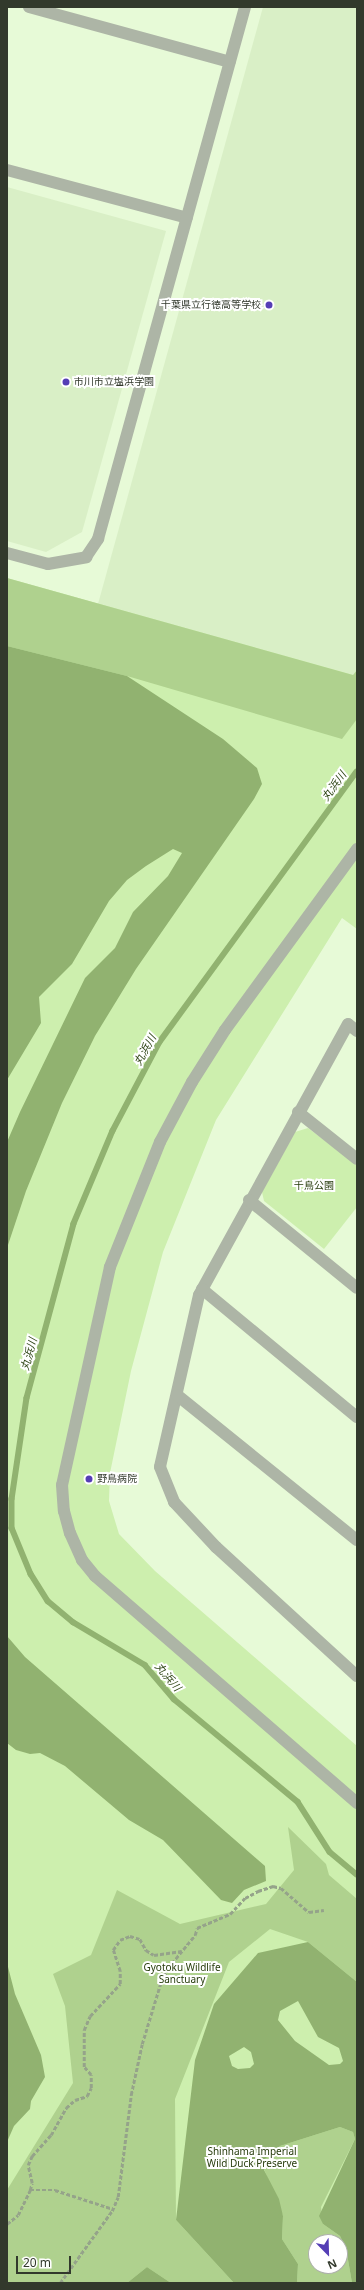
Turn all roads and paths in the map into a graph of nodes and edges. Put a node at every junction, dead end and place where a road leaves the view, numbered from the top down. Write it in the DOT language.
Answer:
graph roads {
  1 [pos="29,7"];
  2 [pos="245,7"];
  3 [pos="230,62"];
  4 [pos="7,170"];
  5 [pos="187,218"];
  6 [pos="7,553"];
  7 [pos="357,849"];
  8 [pos="357,1032"];
  9 [pos="298,1112"];
  10 [pos="357,1159"];
  11 [pos="249,1200"];
  12 [pos="357,1288"];
  13 [pos="202,1289"];
  14 [pos="177,1395"];
  15 [pos="357,1417"];
  16 [pos="357,1540"];
  17 [pos="357,1676"];
  18 [pos="357,1804"];
  19 [pos="324,1910"];
  20 [pos="182,1950"];
  21 [pos="30,2190"];
  22 [pos="113,2209"];
  23 [pos="7,2224"];
  24 [pos="60,2283"];
  1 -- 3 [label="street"];
  2 -- 3 [label="street"];
  3 -- 5 [label="street"];
  4 -- 5 [label="street"];
  5 -- 6 [label="street"];
  7 -- 18 [label="street"];
  8 -- 9 [label="street"];
  9 -- 10 [label="street"];
  9 -- 11 [label="street"];
  11 -- 12 [label="street"];
  11 -- 13 [label="street"];
  13 -- 14 [label="street"];
  13 -- 15 [label="street"];
  14 -- 16 [label="street"];
  14 -- 17 [label="street"];
  19 -- 20 [label="path"];
  20 -- 21 [label="path"];
  20 -- 22 [label="path"];
  21 -- 22 [label="path"];
  21 -- 23 [label="path"];
  22 -- 24 [label="path"];
}
